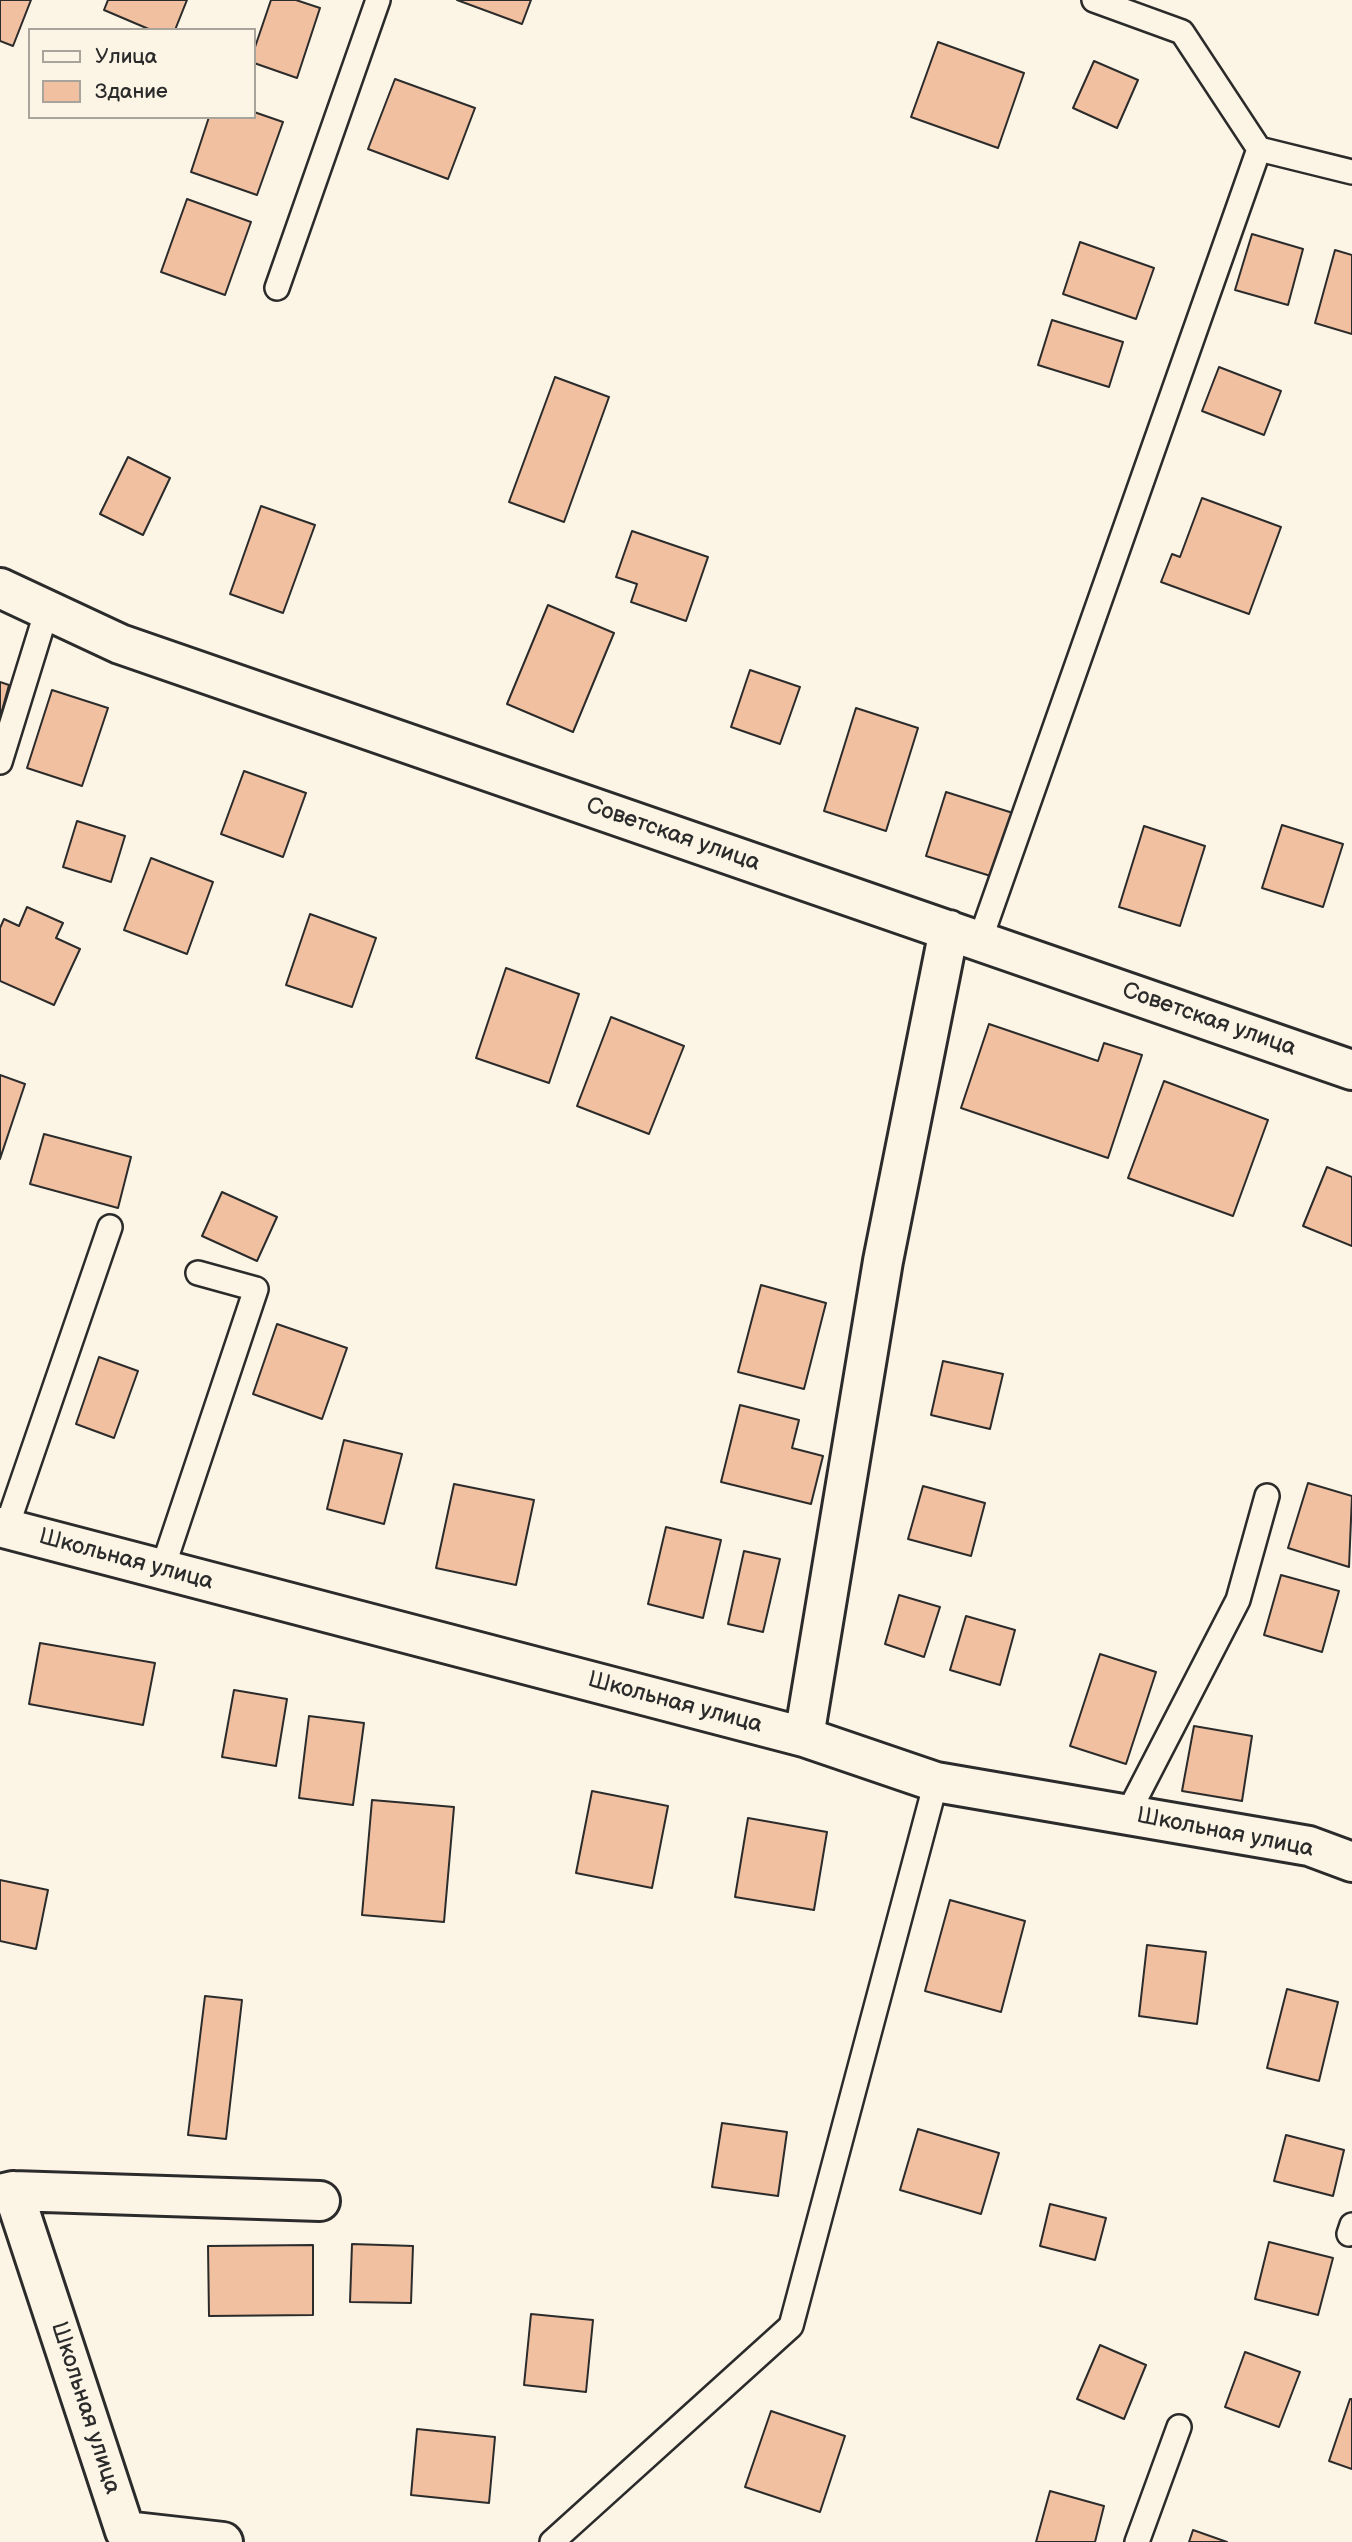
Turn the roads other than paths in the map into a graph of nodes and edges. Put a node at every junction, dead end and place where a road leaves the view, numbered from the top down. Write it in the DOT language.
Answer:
graph roads {
  1 [pos="378,0"];
  2 [pos="1094,0"];
  3 [pos="1259,149"];
  4 [pos="1352,172"];
  5 [pos="277,288"];
  6 [pos="0,588"];
  7 [pos="47,610"];
  8 [pos="0,762"];
  9 [pos="964,935"];
  10 [pos="1352,1070"];
  11 [pos="110,1227"];
  12 [pos="198,1273"];
  13 [pos="1267,1496"];
  14 [pos="3,1528"];
  15 [pos="162,1570"];
  16 [pos="804,1737"];
  17 [pos="936,1782"];
  18 [pos="1127,1815"];
  19 [pos="1352,1862"];
  20 [pos="6,2193"];
  21 [pos="320,2201"];
  22 [pos="1179,2427"];
  23 [pos="125,2536"];
  24 [pos="223,2542"];
  25 [pos="552,2542"];
  26 [pos="1137,2542"];
  1 -- 5 [label="lane"];
  2 -- 3 [label="lane"];
  3 -- 4 [label="lane"];
  3 -- 9 [label="lane"];
  6 -- 7 [label="street, Советская улица"];
  7 -- 8 [label="lane"];
  7 -- 9 [label="street, Советская улица"];
  9 -- 10 [label="street, Советская улица"];
  9 -- 16 [label="street"];
  11 -- 14 [label="lane"];
  12 -- 15 [label="lane"];
  13 -- 18 [label="lane"];
  14 -- 15 [label="street, Школьная улица"];
  15 -- 16 [label="street, Школьная улица"];
  16 -- 17 [label="street, Школьная улица"];
  17 -- 18 [label="street, Школьная улица"];
  17 -- 25 [label="lane"];
  18 -- 19 [label="street, Школьная улица"];
  20 -- 21 [label="street, Школьная улица"];
  20 -- 23 [label="street, Школьная улица"];
  22 -- 26 [label="lane"];
  23 -- 24 [label="street, Школьная улица"];
}
